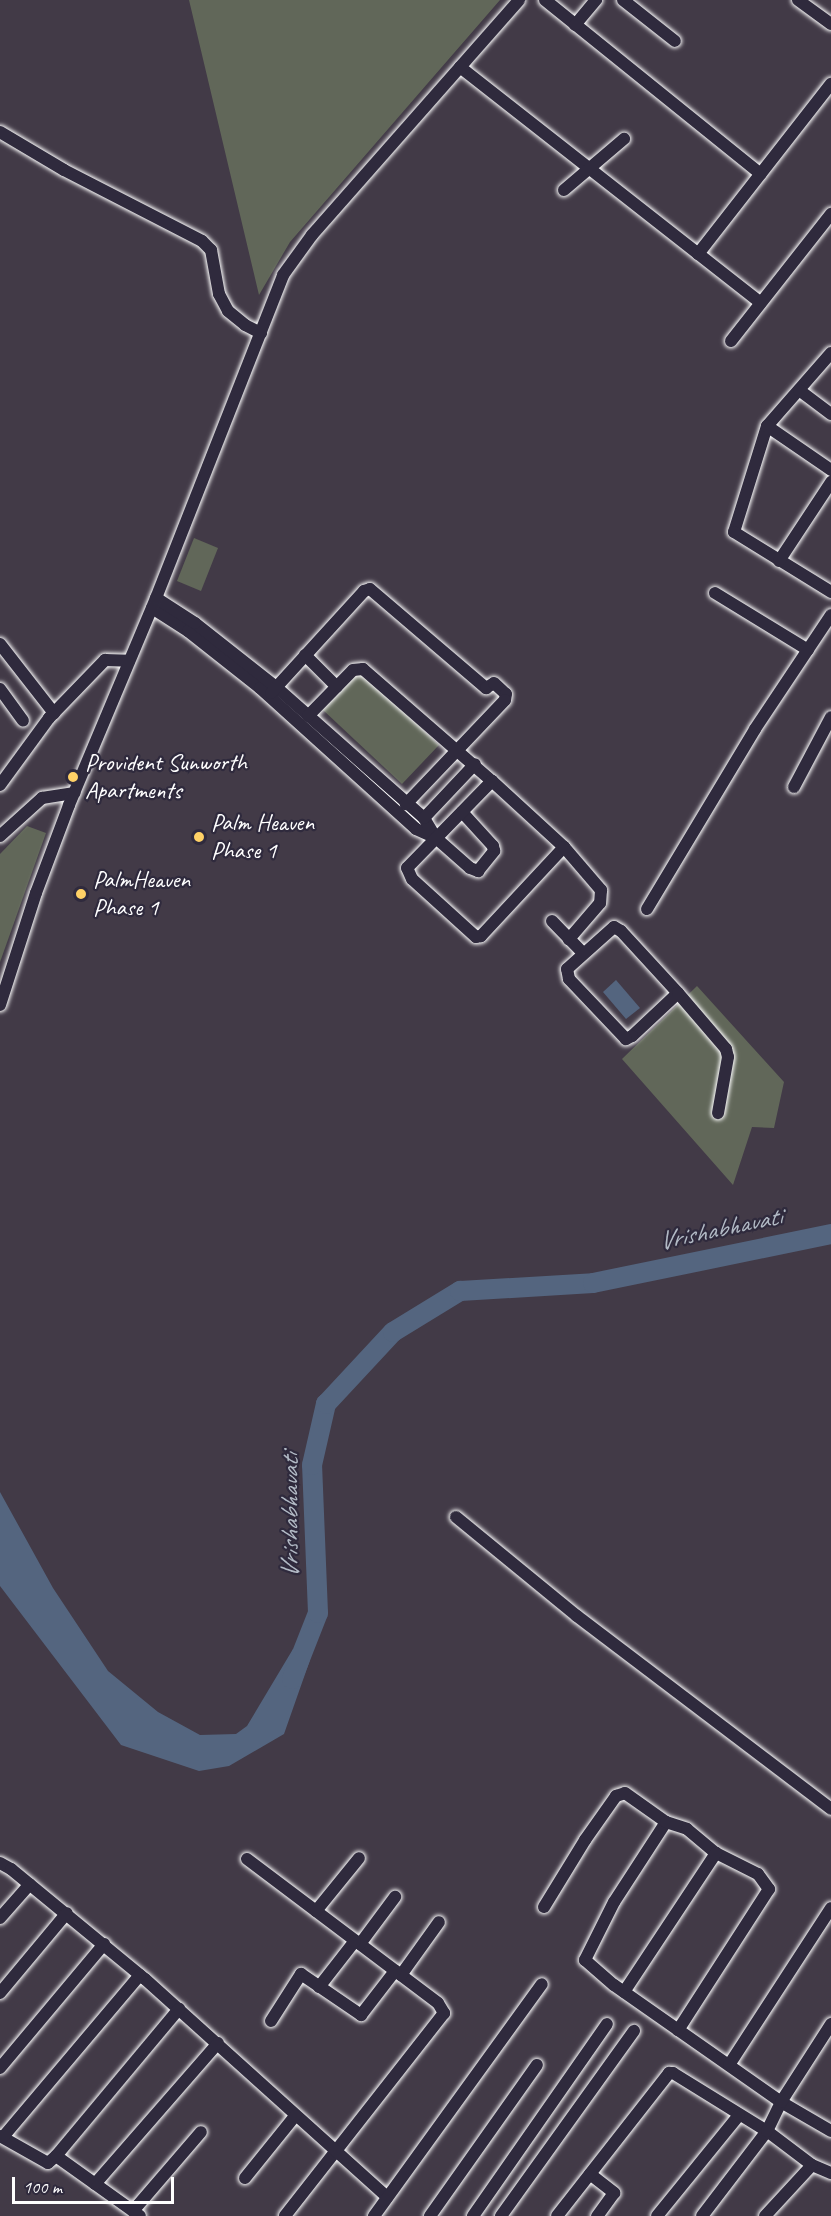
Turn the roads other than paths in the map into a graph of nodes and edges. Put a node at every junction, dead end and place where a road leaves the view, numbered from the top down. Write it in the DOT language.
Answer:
graph roads {
  1 [pos="519,0"];
  2 [pos="545,0"];
  3 [pos="596,0"];
  4 [pos="623,0"];
  5 [pos="798,0"];
  6 [pos="831,24"];
  7 [pos="575,25"];
  8 [pos="675,41"];
  9 [pos="460,67"];
  10 [pos="831,84"];
  11 [pos="0,132"];
  12 [pos="624,139"];
  13 [pos="588,168"];
  14 [pos="761,174"];
  15 [pos="564,190"];
  16 [pos="831,214"];
  17 [pos="698,254"];
  18 [pos="761,303"];
  19 [pos="261,333"];
  20 [pos="731,341"];
  21 [pos="831,353"];
  22 [pos="799,390"];
  23 [pos="831,414"];
  24 [pos="767,426"];
  25 [pos="831,470"];
  26 [pos="831,482"];
  27 [pos="779,561"];
  28 [pos="831,592"];
  29 [pos="715,593"];
  30 [pos="154,603"];
  31 [pos="831,615"];
  32 [pos="0,644"];
  33 [pos="808,650"];
  34 [pos="305,655"];
  35 [pos="129,661"];
  36 [pos="337,687"];
  37 [pos="0,689"];
  38 [pos="272,691"];
  39 [pos="54,713"];
  40 [pos="308,716"];
  41 [pos="831,717"];
  42 [pos="23,721"];
  43 [pos="458,748"];
  44 [pos="475,764"];
  45 [pos="492,781"];
  46 [pos="0,785"];
  47 [pos="794,787"];
  48 [pos="75,793"];
  49 [pos="406,804"];
  50 [pos="462,812"];
  51 [pos="424,818"];
  52 [pos="0,836"];
  53 [pos="436,838"];
  54 [pos="564,847"];
  55 [pos="647,909"];
  56 [pos="552,921"];
  57 [pos="569,939"];
  58 [pos="583,953"];
  59 [pos="678,993"];
  60 [pos="0,1005"];
  61 [pos="718,1113"];
  62 [pos="456,1516"];
  63 [pos="831,1809"];
  64 [pos="666,1822"];
  65 [pos="716,1853"];
  66 [pos="359,1858"];
  67 [pos="247,1859"];
  68 [pos="0,1863"];
  69 [pos="30,1884"];
  70 [pos="395,1897"];
  71 [pos="544,1907"];
  72 [pos="831,1908"];
  73 [pos="316,1911"];
  74 [pos="67,1913"];
  75 [pos="0,1918"];
  76 [pos="439,1922"];
  77 [pos="358,1942"];
  78 [pos="104,1944"];
  79 [pos="398,1973"];
  80 [pos="140,1975"];
  81 [pos="542,1984"];
  82 [pos="319,1987"];
  83 [pos="624,1992"];
  84 [pos="0,1993"];
  85 [pos="179,2009"];
  86 [pos="271,2021"];
  87 [pos="607,2024"];
  88 [pos="831,2024"];
  89 [pos="678,2030"];
  90 [pos="634,2031"];
  91 [pos="218,2043"];
  92 [pos="537,2065"];
  93 [pos="729,2066"];
  94 [pos="0,2068"];
  95 [pos="781,2102"];
  96 [pos="739,2115"];
  97 [pos="295,2116"];
  98 [pos="767,2131"];
  99 [pos="831,2131"];
  100 [pos="201,2133"];
  101 [pos="1,2137"];
  102 [pos="336,2151"];
  103 [pos="56,2156"];
  104 [pos="812,2165"];
  105 [pos="831,2173"];
  106 [pos="590,2174"];
  107 [pos="245,2178"];
  108 [pos="95,2184"];
  109 [pos="387,2197"];
  110 [pos="137,2214"];
  111 [pos="285,2216"];
  112 [pos="374,2216"];
  113 [pos="430,2216"];
  114 [pos="473,2216"];
  115 [pos="501,2216"];
  116 [pos="557,2216"];
  117 [pos="597,2216"];
  118 [pos="657,2216"];
  119 [pos="702,2216"];
  120 [pos="765,2216"];
  1 -- 9 [label="street"];
  2 -- 7 [label="street"];
  3 -- 7 [label="street"];
  4 -- 8 [label="street"];
  5 -- 6 [label="street"];
  7 -- 14 [label="street"];
  9 -- 13 [label="street"];
  9 -- 19 [label="street"];
  10 -- 14 [label="street"];
  11 -- 19 [label="street"];
  12 -- 13 [label="street"];
  13 -- 15 [label="street"];
  13 -- 17 [label="street"];
  14 -- 17 [label="street"];
  16 -- 18 [label="street"];
  17 -- 18 [label="street"];
  18 -- 20 [label="street"];
  19 -- 30 [label="street"];
  21 -- 22 [label="street"];
  22 -- 23 [label="street"];
  22 -- 24 [label="street"];
  24 -- 25 [label="street"];
  24 -- 27 [label="street"];
  26 -- 27 [label="street"];
  27 -- 28 [label="street"];
  29 -- 33 [label="street"];
  30 -- 35 [label="street"];
  30 -- 38 [label="street"];
  31 -- 33 [label="street"];
  32 -- 39 [label="street"];
  33 -- 55 [label="street"];
  34 -- 36 [label="street"];
  34 -- 38 [label="street"];
  34 -- 43 [label="street"];
  35 -- 39 [label="street"];
  35 -- 48 [label="street"];
  36 -- 40 [label="street"];
  36 -- 43 [label="street"];
  37 -- 42 [label="street"];
  38 -- 40 [label="street"];
  38 -- 53 [label="street"];
  39 -- 46 [label="street"];
  40 -- 49 [label="street"];
  41 -- 47 [label="street"];
  43 -- 44 [label="street"];
  43 -- 49 [label="street"];
  44 -- 45 [label="street"];
  44 -- 51 [label="street"];
  45 -- 50 [label="street"];
  45 -- 54 [label="street"];
  48 -- 52 [label="street"];
  48 -- 60 [label="street"];
  49 -- 51 [label="street"];
  50 -- 53 [label="street"];
  50 -- 53 [label="street"];
  51 -- 53 [label="street"];
  53 -- 54 [label="street"];
  54 -- 57 [label="street"];
  56 -- 57 [label="street"];
  57 -- 58 [label="street"];
  58 -- 59 [label="street"];
  58 -- 59 [label="street"];
  59 -- 61 [label="street"];
  62 -- 63 [label="street"];
  64 -- 65 [label="street"];
  64 -- 71 [label="street"];
  64 -- 83 [label="street"];
  65 -- 83 [label="street"];
  65 -- 89 [label="street"];
  66 -- 73 [label="street"];
  67 -- 73 [label="street"];
  68 -- 69 [label="street"];
  69 -- 74 [label="street"];
  69 -- 75 [label="street"];
  70 -- 77 [label="street"];
  72 -- 93 [label="street"];
  73 -- 77 [label="street"];
  74 -- 78 [label="street"];
  74 -- 84 [label="street"];
  76 -- 79 [label="street"];
  77 -- 79 [label="street"];
  77 -- 82 [label="street"];
  78 -- 80 [label="street"];
  78 -- 94 [label="street"];
  79 -- 82 [label="street"];
  79 -- 102 [label="street"];
  80 -- 85 [label="street"];
  80 -- 101 [label="street"];
  81 -- 109 [label="street"];
  82 -- 86 [label="street"];
  83 -- 89 [label="street"];
  85 -- 91 [label="street"];
  85 -- 103 [label="street"];
  87 -- 114 [label="street"];
  88 -- 95 [label="street"];
  89 -- 93 [label="street"];
  90 -- 115 [label="street"];
  91 -- 97 [label="street"];
  91 -- 108 [label="street"];
  92 -- 113 [label="street"];
  93 -- 95 [label="street"];
  95 -- 98 [label="street"];
  95 -- 99 [label="street"];
  96 -- 98 [label="street"];
  96 -- 106 [label="street"];
  96 -- 118 [label="street"];
  97 -- 102 [label="street"];
  97 -- 107 [label="street"];
  98 -- 104 [label="street"];
  98 -- 119 [label="street"];
  100 -- 110 [label="street"];
  101 -- 103 [label="street"];
  102 -- 109 [label="street"];
  102 -- 111 [label="street"];
  103 -- 108 [label="street"];
  104 -- 105 [label="street"];
  104 -- 120 [label="street"];
  106 -- 116 [label="street"];
  106 -- 117 [label="street"];
  108 -- 110 [label="street"];
  109 -- 112 [label="street"];
}
